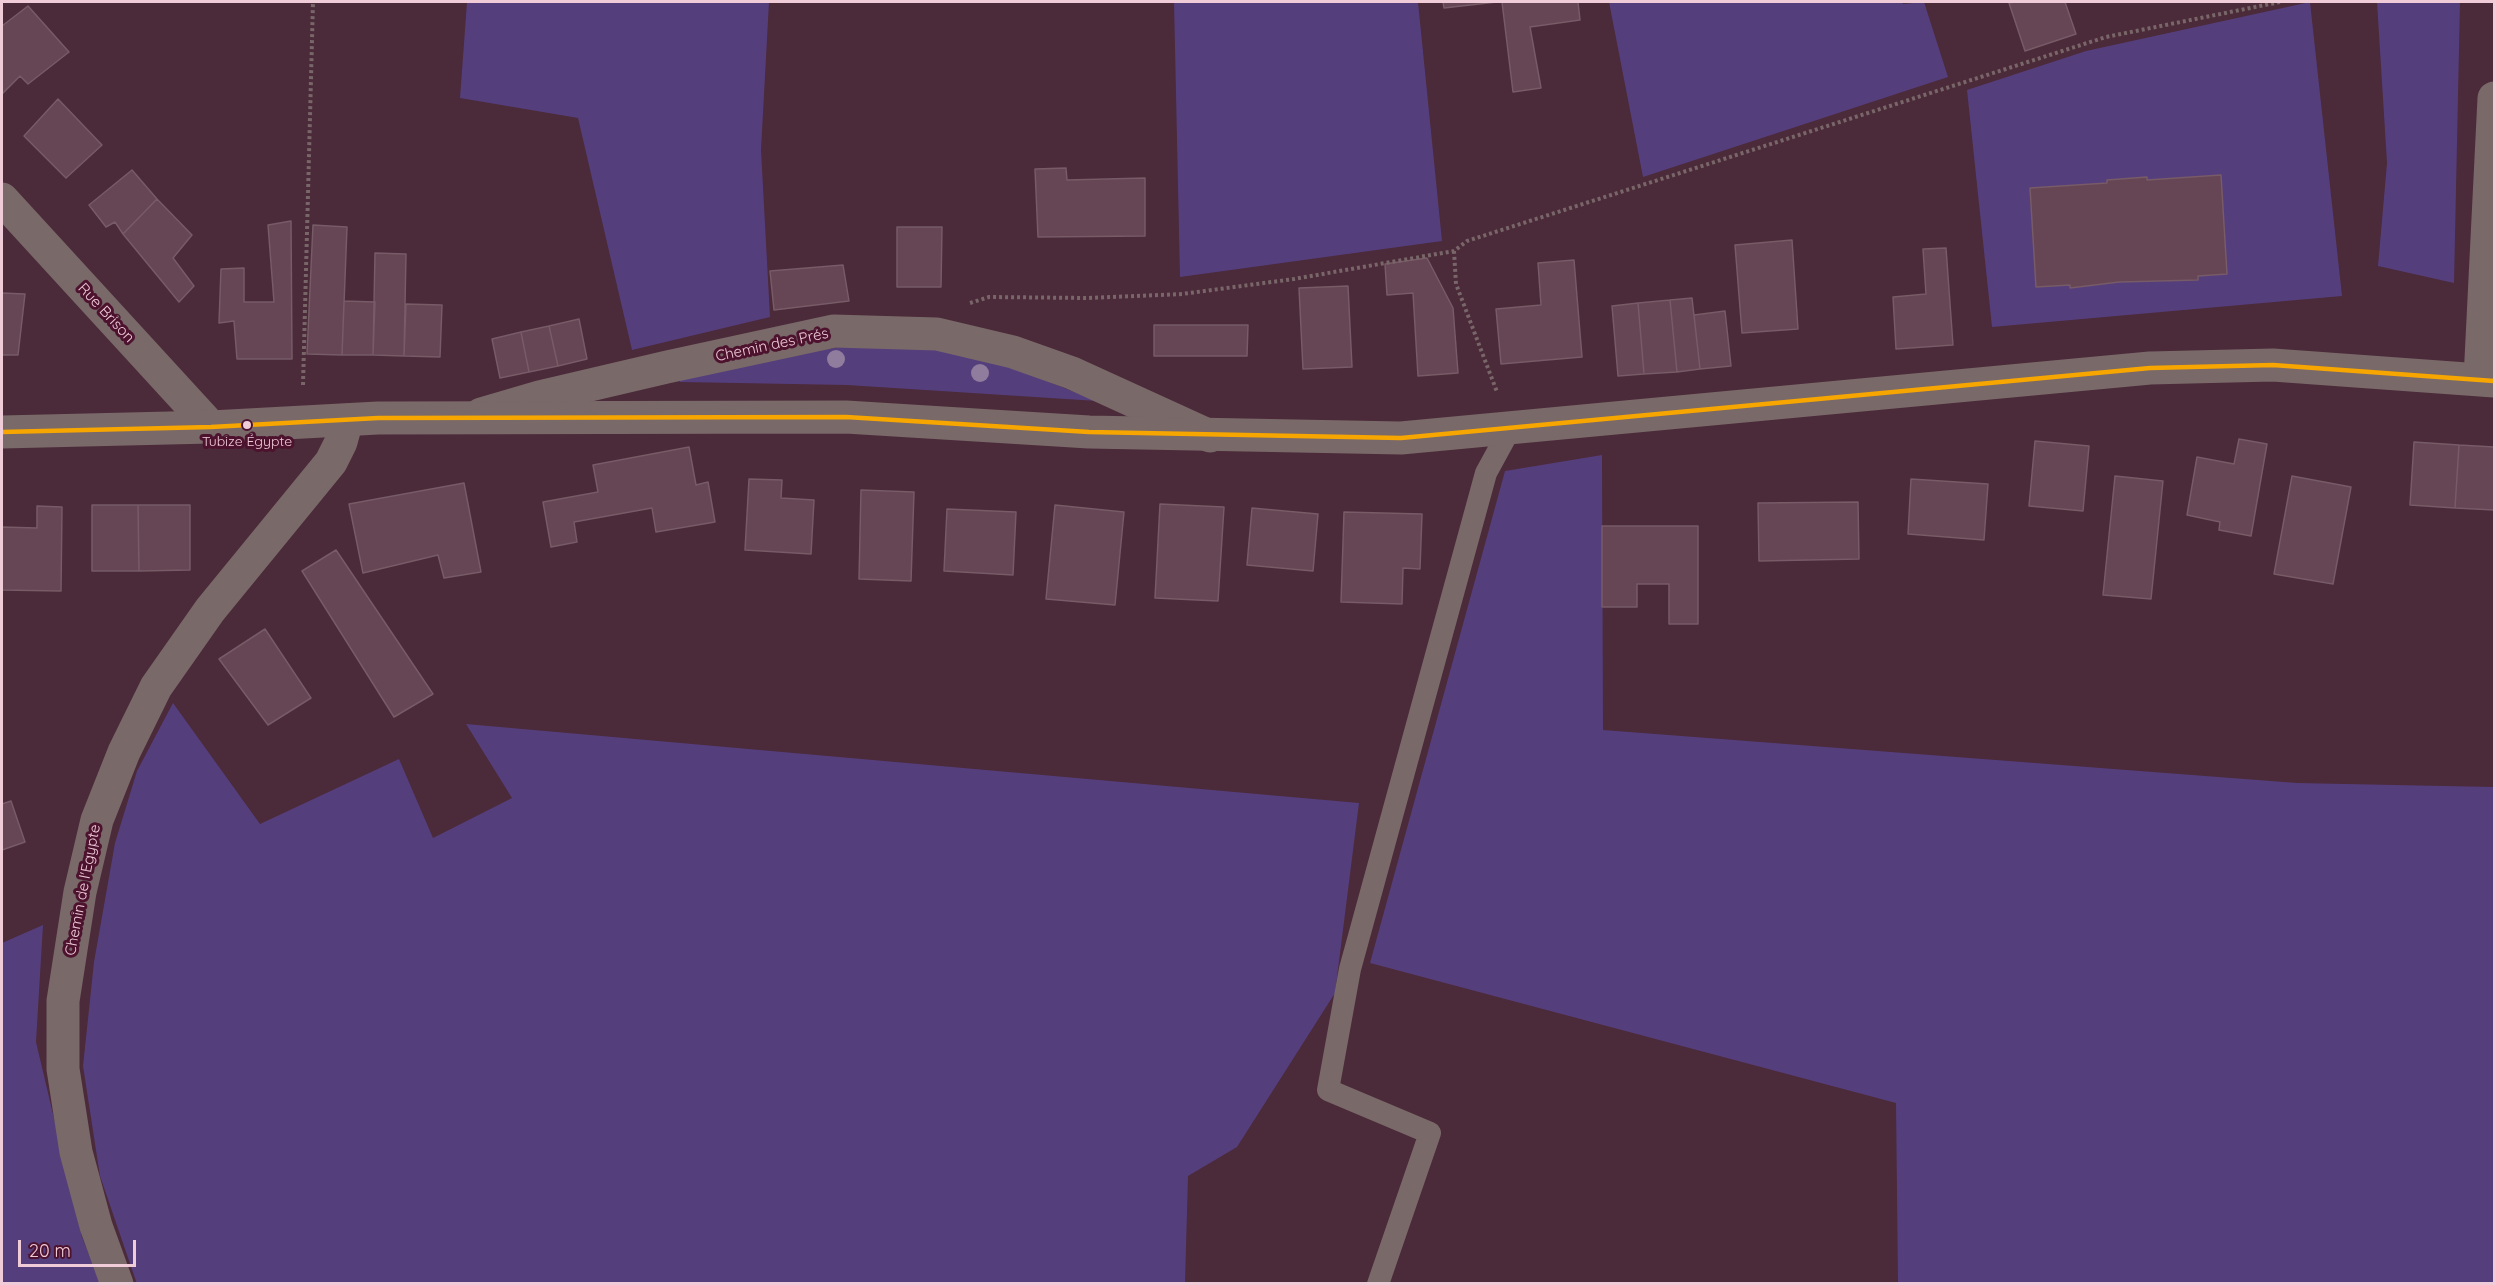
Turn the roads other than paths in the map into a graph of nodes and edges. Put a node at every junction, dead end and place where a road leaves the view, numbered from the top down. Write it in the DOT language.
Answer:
graph roads {
  1 [pos="2494,98"];
  2 [pos="2,199"];
  3 [pos="2487,380"];
  4 [pos="464,419"];
  5 [pos="347,420"];
  6 [pos="212,427"];
  7 [pos="1510,429"];
  8 [pos="2,432"];
  9 [pos="1212,436"];
  10 [pos="117,1284"];
  11 [pos="1378,1284"];
  1 -- 3 [label="street"];
  2 -- 6 [label="street, Rue Brison"];
  3 -- 7 [label="street"];
  4 -- 5 [label="street"];
  4 -- 9 [label="street"];
  4 -- 9 [label="street, Chemin des Prés"];
  5 -- 6 [label="street"];
  5 -- 10 [label="street, Chemin de l'Egypte"];
  6 -- 8 [label="street"];
  7 -- 9 [label="street"];
  7 -- 11 [label="lane"];
}
